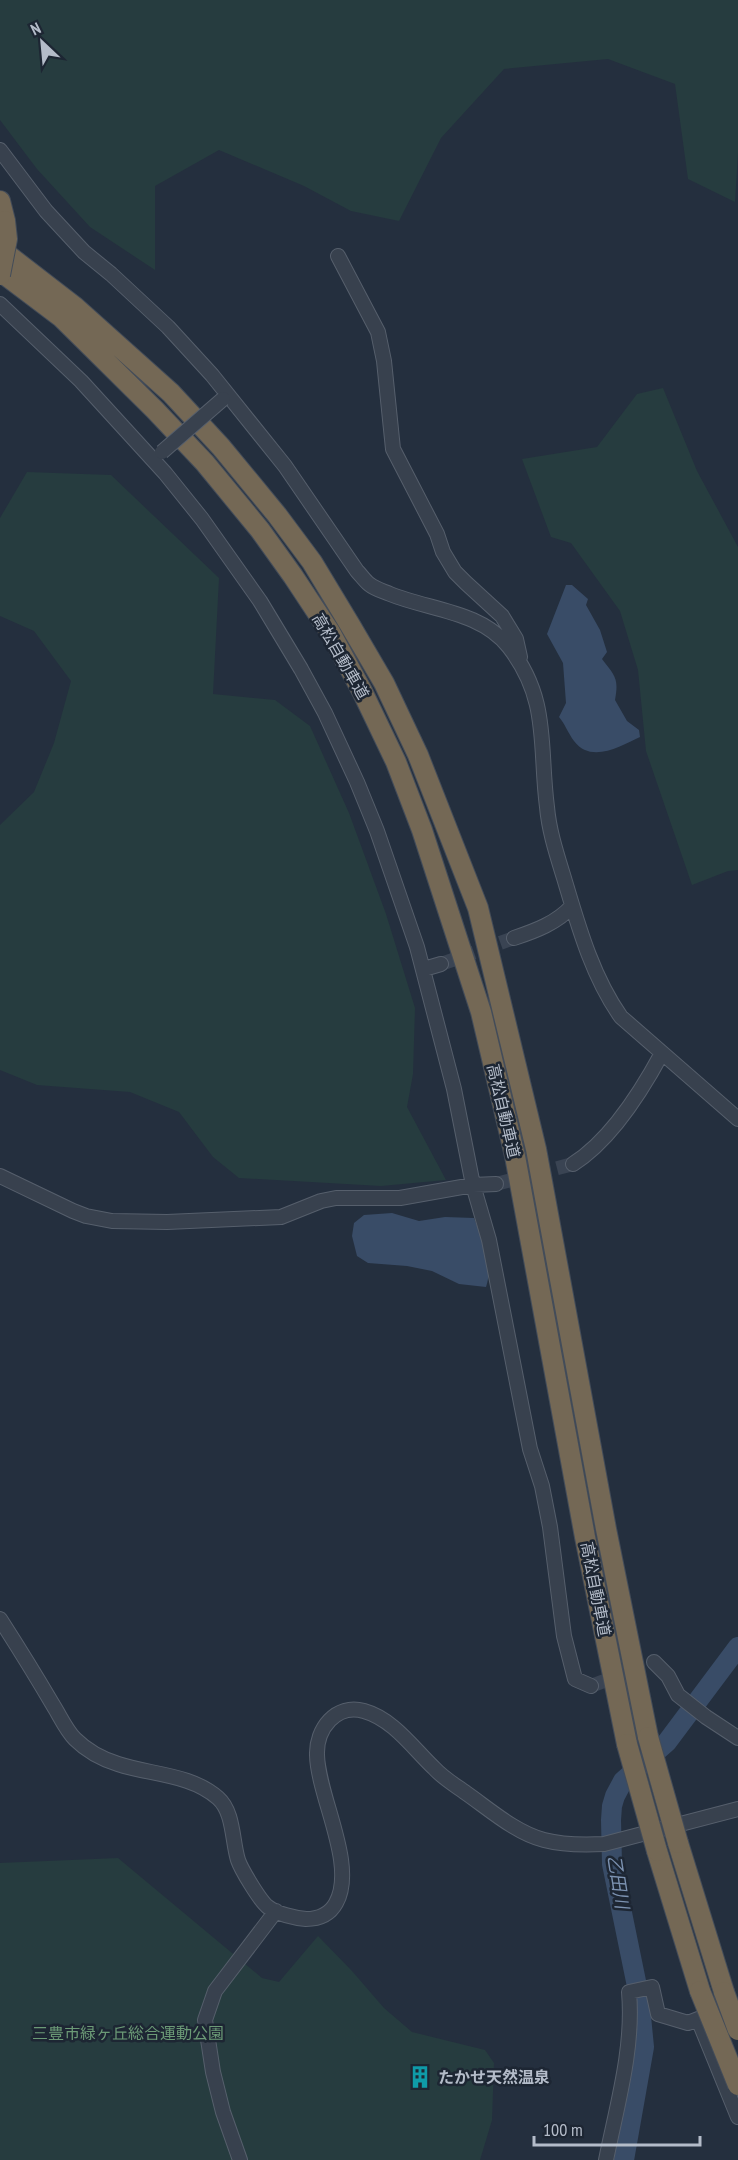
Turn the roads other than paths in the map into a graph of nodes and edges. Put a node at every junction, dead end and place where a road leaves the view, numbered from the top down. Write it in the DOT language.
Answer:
graph roads {
  1 [pos="0,150"];
  2 [pos="0,201"];
  3 [pos="0,249"];
  4 [pos="339,256"];
  5 [pos="0,273"];
  6 [pos="0,304"];
  7 [pos="225,397"];
  8 [pos="158,455"];
  9 [pos="521,664"];
  10 [pos="572,906"];
  11 [pos="514,938"];
  12 [pos="441,964"];
  13 [pos="424,969"];
  14 [pos="662,1053"];
  15 [pos="738,1119"];
  16 [pos="573,1164"];
  17 [pos="0,1176"];
  18 [pos="496,1184"];
  19 [pos="473,1185"];
  20 [pos="0,1618"];
  21 [pos="654,1662"];
  22 [pos="591,1686"];
  23 [pos="738,1738"];
  24 [pos="738,1809"];
  25 [pos="276,1911"];
  26 [pos="731,1997"];
  27 [pos="698,2019"];
  28 [pos="738,2030"];
  29 [pos="738,2085"];
  30 [pos="738,2117"];
  31 [pos="240,2160"];
  32 [pos="606,2160"];
  1 -- 7 [label="street"];
  2 -- 5 [label="highway, bridge"];
  3 -- 26 [label="highway, 高松自動車道, bridge"];
  4 -- 9 [label="street"];
  5 -- 29 [label="highway, 高松自動車道, bridge"];
  6 -- 8 [label="street"];
  7 -- 8 [label="street, bridge"];
  7 -- 9 [label="street"];
  8 -- 13 [label="street"];
  9 -- 10 [label="street"];
  10 -- 11 [label="street"];
  10 -- 14 [label="street"];
  12 -- 13 [label="street"];
  13 -- 19 [label="street"];
  14 -- 15 [label="street"];
  14 -- 16 [label="street"];
  17 -- 19 [label="street"];
  18 -- 19 [label="street"];
  19 -- 22 [label="street"];
  20 -- 25 [label="street"];
  21 -- 23 [label="street"];
  24 -- 25 [label="street"];
  25 -- 31 [label="street"];
  26 -- 27 [label="street"];
  26 -- 28 [label="highway, 高松自動車道, bridge"];
  27 -- 30 [label="street"];
  27 -- 32 [label="street"];
}
